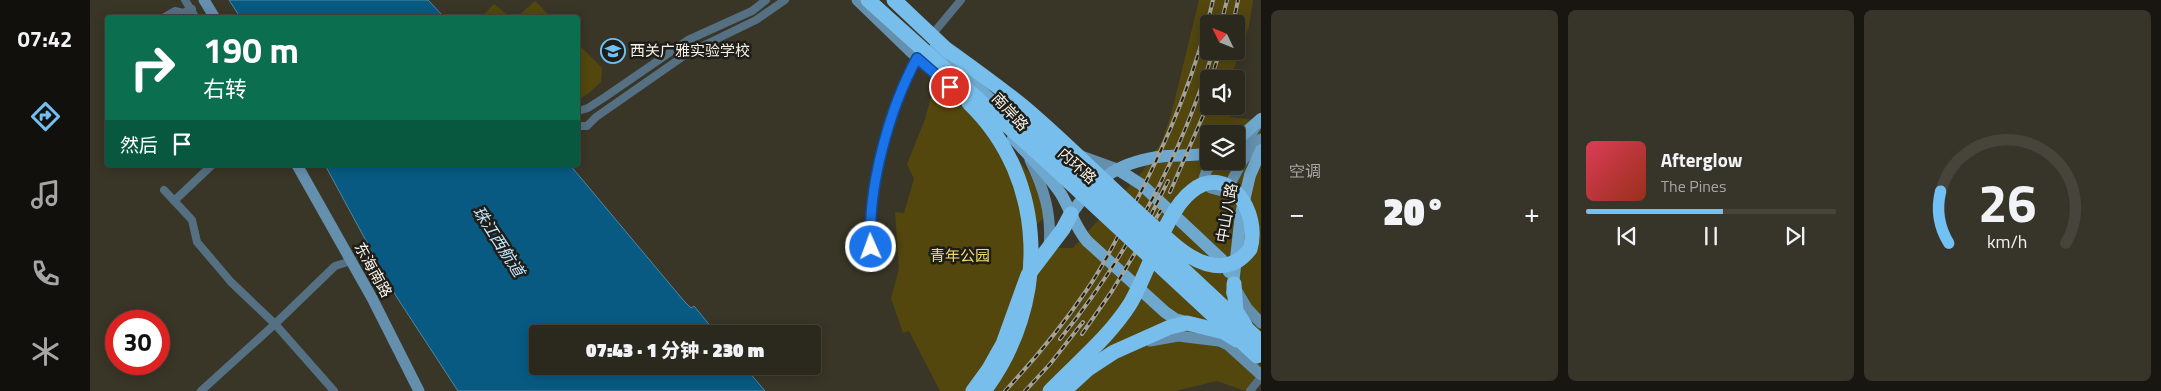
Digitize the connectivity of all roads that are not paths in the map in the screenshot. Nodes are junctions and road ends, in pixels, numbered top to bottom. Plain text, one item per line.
1 (184, 0) edge
2 (204, 0) edge
3 (766, 0) edge
4 (785, 0) edge
5 (857, 0) edge
6 (863, 0) edge
7 (869, 0) edge
8 (884, 0) edge
9 (894, 0) edge
10 (904, 0) edge
11 (961, 0) edge
12 (192, 9) junction
13 (168, 15) edge
14 (195, 15) edge
15 (213, 15) edge
16 (936, 30) junction
17 (942, 50) junction
18 (962, 56) junction
19 (917, 58) junction
20 (969, 80) junction
21 (580, 110) edge
22 (1260, 121) edge
23 (580, 126) edge
24 (1245, 134) edge
25 (1261, 139) edge
26 (1245, 143) edge
27 (1261, 150) edge
28 (1200, 154) edge
29 (1029, 156) junction
30 (1245, 158) edge
31 (210, 167) edge
32 (298, 167) edge
33 (1067, 168) junction
34 (1117, 169) junction
35 (1207, 170) edge
36 (1238, 170) edge
37 (1104, 176) junction
38 (1050, 180) junction
39 (164, 190) dead end
40 (174, 201) junction
41 (1071, 214) junction
42 (1049, 247) junction
43 (351, 260) junction
44 (872, 266) dead end
45 (1234, 284) junction
46 (1254, 322) edge
47 (275, 324) junction
48 (1187, 324) junction
49 (1202, 332) junction
50 (1178, 336) junction
51 (1226, 339) junction
52 (1261, 341) edge
53 (1126, 346) junction
54 (1261, 360) edge
55 (1261, 376) edge
56 (979, 388) edge
57 (201, 391) edge
58 (334, 391) edge
59 (419, 391) edge
60 (1050, 391) edge
61 (1064, 391) edge
62 (1250, 391) edge

1 - 12 street
2 - 15 main road
3 - 21 street
4 - 23 street
5 - 19 main road
6 - 56 highway, bridge
7 - 29 main road, 南岸路
7 - 54 highway, 内环路, bridge
8 - 17 main road, 南岸路
9 - 17 highway, 内环路, bridge
10 - 16 main road
11 - 16 street
12 - 13 street
12 - 14 street
16 - 17 main road
16 - 18 main road
17 - 20 main road, 南岸路
17 - 52 highway, 内环路, bridge
17 - 60 highway, bridge
18 - 20 main road
18 - 34 main road
19 - 29 main road
19 - 44 street
20 - 33 main road, 南岸路
22 - 24 main road
22 - 26 main road
25 - 30 main road
27 - 45 main road, 中山八路
28 - 34 main road
29 - 38 main road, 南岸路
29 - 42 main road
31 - 40 street
32 - 43 main road, 东海南路
33 - 37 main road, 南岸路
33 - 38 main road
34 - 37 main road
34 - 45 main road
35 - 36 main road
37 - 41 main road
38 - 41 main road, 南岸路
39 - 40 street
40 - 47 street
41 - 42 highway
41 - 48 main road, 南岸路
42 - 56 highway
43 - 47 street
43 - 59 main road, 东海南路
45 - 46 highway
45 - 48 main road, 中山八路
46 - 51 main road
46 - 52 highway
47 - 57 street
47 - 58 street
48 - 49 main road
48 - 51 highway
48 - 53 highway
49 - 50 main road
49 - 51 main road
50 - 51 main road
50 - 53 main road
51 - 54 highway
51 - 55 main road
53 - 61 highway
55 - 62 street

